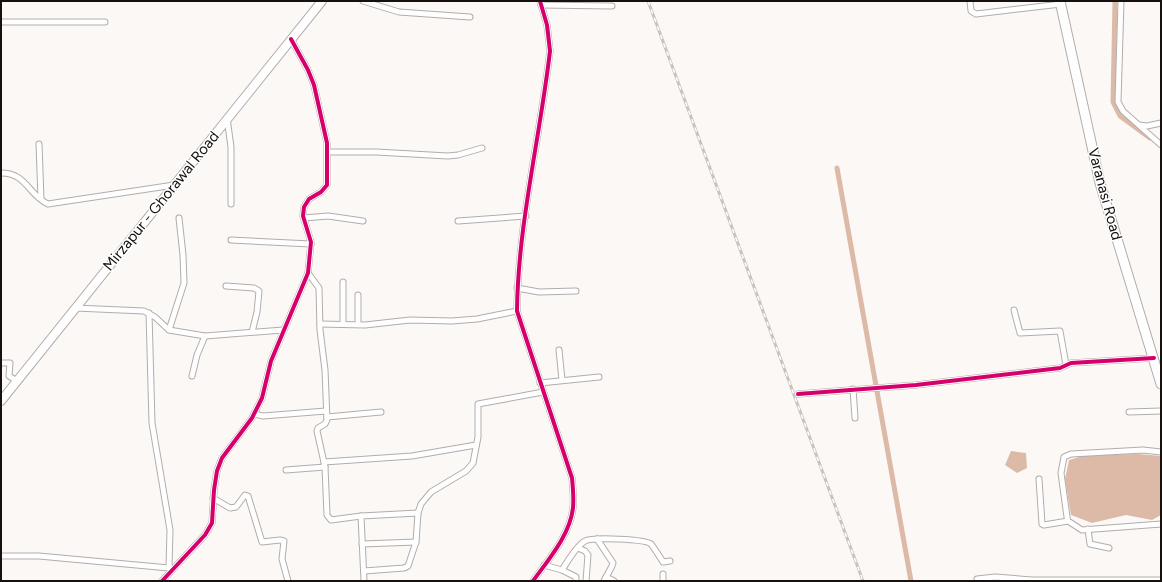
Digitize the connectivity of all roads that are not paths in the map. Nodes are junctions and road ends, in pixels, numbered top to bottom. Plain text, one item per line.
1 (322, 1) edge
2 (363, 1) edge
3 (970, 1) edge
4 (1121, 1) edge
5 (1060, 2) edge
6 (543, 4) edge
7 (612, 6) dead end
8 (470, 17) dead end
9 (1, 22) edge
10 (105, 22) dead end
11 (291, 39) junction
12 (227, 118) junction
13 (1161, 123) edge
14 (1139, 125) junction
15 (39, 144) dead end
16 (1161, 145) edge
17 (482, 148) dead end
18 (328, 152) junction
19 (1, 173) edge
20 (174, 185) junction
21 (41, 199) junction
22 (231, 204) dead end
23 (526, 216) junction
24 (179, 218) dead end
25 (304, 218) junction
26 (458, 220) dead end
27 (364, 221) dead end
28 (231, 240) dead end
29 (311, 244) junction
30 (308, 273) junction
31 (343, 282) dead end
32 (226, 286) dead end
33 (519, 288) junction
34 (576, 291) dead end
35 (358, 295) dead end
36 (75, 308) junction
37 (1014, 310) dead end
38 (517, 311) junction
39 (148, 313) junction
40 (320, 324) junction
41 (343, 324) junction
42 (358, 324) junction
43 (169, 330) junction
44 (283, 330) junction
45 (252, 332) junction
46 (205, 336) junction
47 (559, 350) dead end
48 (1154, 358) junction
49 (1, 363) edge
50 (1066, 365) junction
51 (192, 376) dead end
52 (599, 377) dead end
53 (562, 380) junction
54 (17, 381) junction
55 (542, 382) junction
56 (1161, 382) edge
57 (852, 389) junction
58 (543, 392) junction
59 (798, 394) dead end
60 (1, 401) edge
61 (326, 410) junction
62 (1161, 411) edge
63 (381, 412) dead end
64 (1129, 412) dead end
65 (254, 414) junction
66 (327, 417) junction
67 (855, 418) dead end
68 (476, 445) junction
69 (1161, 452) edge
70 (325, 464) junction
71 (286, 470) dead end
72 (1039, 479) dead end
73 (213, 498) junction
74 (418, 513) junction
75 (362, 516) junction
76 (1068, 521) junction
77 (1161, 524) edge
78 (1088, 529) junction
79 (597, 540) junction
80 (416, 542) junction
81 (362, 544) junction
82 (578, 548) junction
83 (1109, 548) dead end
84 (1, 556) edge
85 (670, 561) dead end
86 (544, 565) junction
87 (170, 569) junction
88 (562, 570) junction
89 (364, 571) junction
90 (663, 574) dead end
91 (576, 579) edge
92 (605, 579) edge
93 (977, 579) dead end
94 (1161, 580) edge
95 (162, 581) edge
96 (288, 581) edge
97 (364, 581) edge
98 (533, 581) edge
99 (586, 581) edge
100 (614, 581) edge
101 (663, 581) edge

1 - 11 main road, Mirzapur - Ghorawal Road
2 - 8 street
3 - 5 street
4 - 14 street
5 - 48 highway, Varanasi Road
6 - 7 street
6 - 23 street
9 - 10 street
11 - 12 main road, Mirzapur - Ghorawal Road
11 - 18 street
12 - 20 main road, Mirzapur - Ghorawal Road
12 - 22 street
13 - 14 street
14 - 16 street
15 - 21 street
17 - 18 street
18 - 25 street
19 - 21 street
20 - 21 street
20 - 36 main road, Mirzapur - Ghorawal Road
23 - 26 street
23 - 33 street
24 - 43 street
25 - 27 street
25 - 29 street
28 - 29 street
29 - 30 street
30 - 40 street
30 - 44 street
31 - 41 street
32 - 45 street
33 - 34 street
33 - 38 street
35 - 42 street
36 - 39 street
36 - 54 main road, Mirzapur - Ghorawal Road
37 - 50 street
38 - 42 street
38 - 55 street
39 - 43 street
39 - 87 street
40 - 41 street
40 - 61 street
41 - 42 street
43 - 46 street
44 - 45 street
44 - 65 street
45 - 46 street
46 - 51 street
47 - 53 street
48 - 50 street
48 - 56 highway, Varanasi Road
49 - 54 street
50 - 57 street
52 - 53 street
53 - 55 street
54 - 60 main road, Mirzapur - Ghorawal Road
55 - 58 street
57 - 59 street
57 - 67 street
58 - 68 street
58 - 86 street
61 - 65 street
61 - 66 street
62 - 64 street
63 - 66 street
65 - 73 street
66 - 70 street
68 - 70 street
68 - 74 street
69 - 76 street
70 - 71 street
70 - 75 street
72 - 76 street
73 - 87 street
73 - 96 street
74 - 75 street
74 - 80 street
75 - 81 street
76 - 78 street
77 - 78 street
78 - 83 street
79 - 82 street
79 - 85 street
79 - 92 street
80 - 81 street
80 - 89 street
81 - 89 street
82 - 88 street
82 - 99 street
84 - 87 street
86 - 88 street
86 - 98 street
87 - 95 street
88 - 91 street
89 - 97 street
90 - 101 street
91 - 99 street
92 - 100 street
93 - 94 street

